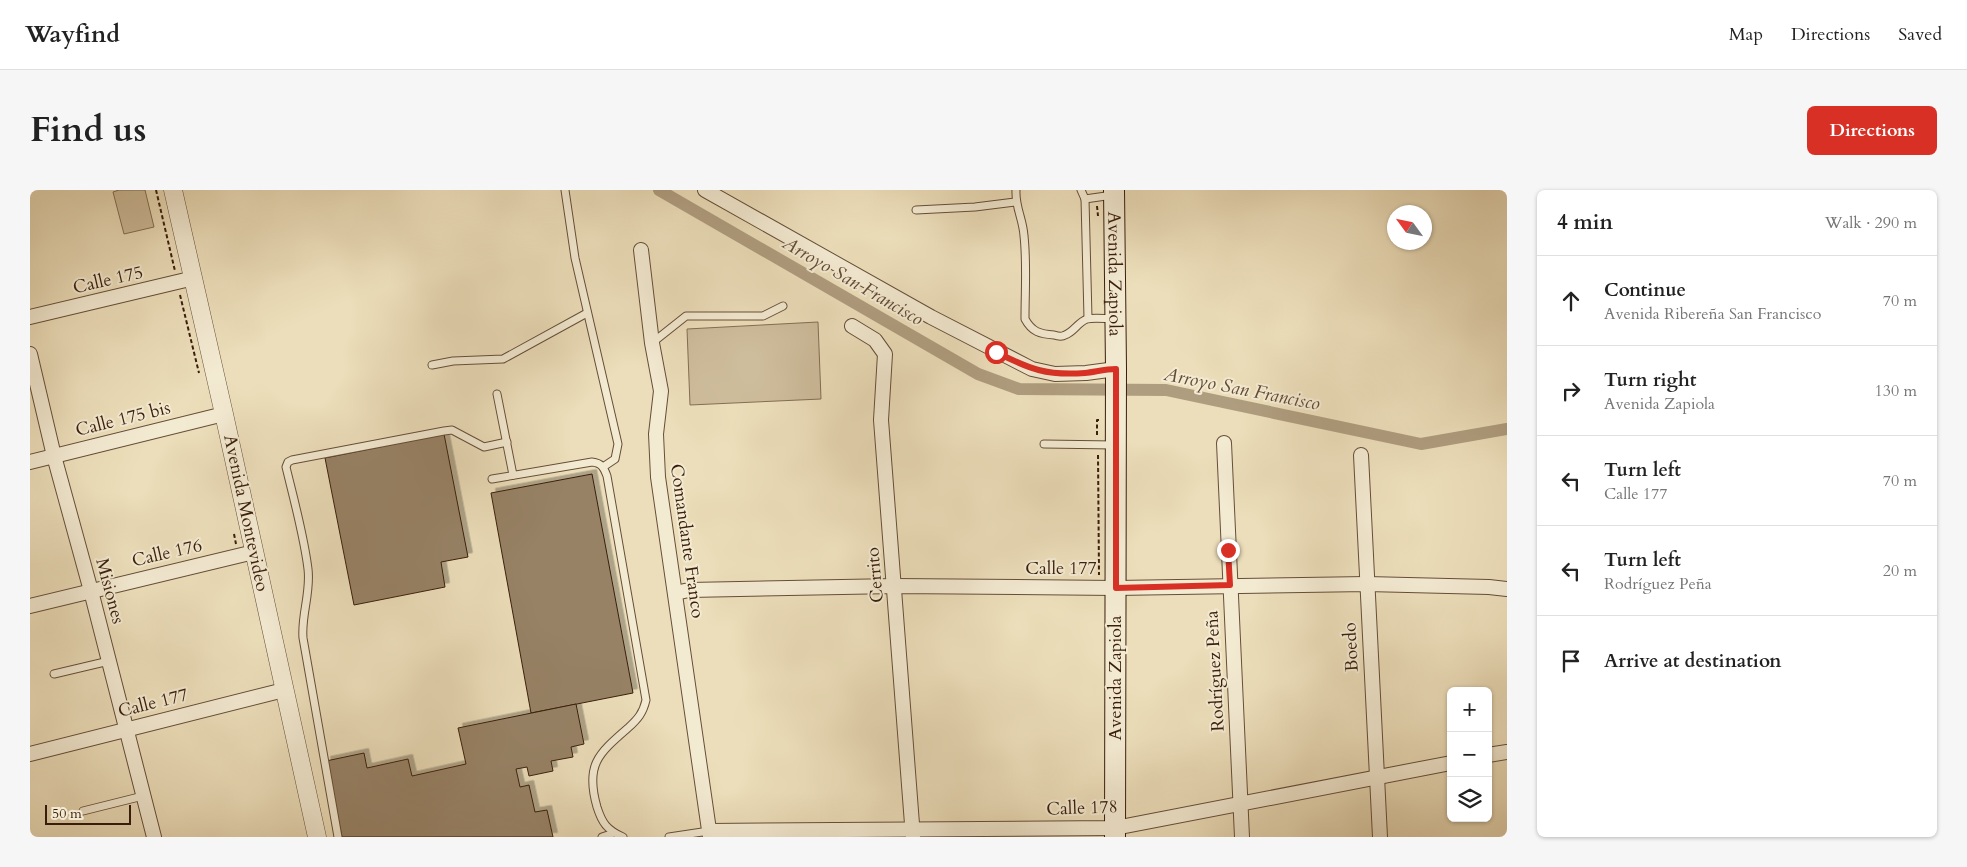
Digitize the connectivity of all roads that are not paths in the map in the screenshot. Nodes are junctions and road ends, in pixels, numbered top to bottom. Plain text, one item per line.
1 (173, 190) edge
2 (565, 190) edge
3 (704, 190) edge
4 (1016, 190) edge
5 (1081, 190) edge
6 (1114, 193) edge
7 (1085, 199) junction
8 (1015, 202) junction
9 (916, 210) dead end
10 (641, 250) dead end
11 (194, 278) junction
12 (783, 306) dead end
13 (588, 313) junction
14 (30, 317) edge
15 (1088, 318) junction
16 (1115, 319) junction
17 (852, 326) dead end
18 (652, 343) junction
19 (30, 354) edge
20 (432, 365) dead end
21 (1116, 374) junction
22 (498, 394) dead end
23 (224, 414) junction
24 (508, 442) junction
25 (1224, 443) dead end
26 (1044, 444) dead end
27 (1116, 445) junction
28 (1361, 455) dead end
29 (54, 456) junction
30 (30, 462) edge
31 (603, 467) junction
32 (513, 475) junction
33 (492, 479) dead end
34 (254, 552) junction
35 (1366, 584) junction
36 (1230, 585) junction
37 (895, 586) junction
38 (1116, 588) junction
39 (1507, 589) edge
40 (91, 590) junction
41 (676, 593) junction
42 (30, 606) edge
43 (109, 661) junction
44 (54, 674) dead end
45 (284, 690) junction
46 (125, 729) junction
47 (1507, 752) edge
48 (30, 754) edge
49 (1492, 754) edge
50 (1447, 764) edge
51 (1376, 777) junction
52 (143, 796) junction
53 (1240, 804) junction
54 (83, 811) dead end
55 (1115, 832) edge
56 (614, 833) junction
57 (710, 834) edge
58 (913, 834) edge
59 (154, 837) edge
60 (316, 837) edge
61 (338, 837) edge
62 (602, 837) edge
63 (623, 837) edge
64 (669, 837) edge
65 (1242, 837) edge
66 (1380, 837) edge

1 - 11 street, Avenida Montevideo
2 - 13 lane
3 - 21 street
4 - 8 lane
5 - 7 lane
6 - 7 lane
6 - 16 main road, Avenida Zapiola
7 - 15 lane
8 - 9 lane
8 - 15 lane
10 - 18 street, Comandante Franco
11 - 14 street, Calle 175
11 - 23 street, Avenida Montevideo
12 - 18 lane
13 - 20 lane
13 - 31 lane
15 - 16 lane
16 - 21 main road, Avenida Zapiola
17 - 37 street, Cerrito
18 - 41 street, Comandante Franco
19 - 29 street, Misiones
21 - 27 main road, Avenida Zapiola
22 - 24 lane
23 - 29 street, Calle 175 bis
23 - 34 street, Avenida Montevideo
24 - 32 lane
24 - 61 lane
25 - 36 street, Rodríguez Peña
26 - 27 lane
27 - 38 main road, Avenida Zapiola
28 - 35 street, Boedo
29 - 30 street, Calle 175 bis
29 - 40 street, Misiones
31 - 32 lane
31 - 56 lane
32 - 33 lane
34 - 40 street, Calle 176
34 - 45 street, Avenida Montevideo
35 - 36 street, Calle 177
35 - 39 street, Calle 177
35 - 51 street, Boedo
36 - 38 street, Calle 177
36 - 53 street, Rodríguez Peña
37 - 38 street, Calle 177
37 - 41 street, Calle 177
37 - 58 street, Cerrito
38 - 55 main road, Avenida Zapiola
40 - 42 street, Calle 176
40 - 43 street, Misiones
41 - 57 street, Comandante Franco
43 - 44 lane
43 - 46 street, Misiones
45 - 46 street, Calle 177
45 - 60 street, Avenida Montevideo
46 - 48 street, Calle 177
46 - 52 street, Misiones
47 - 49 street
50 - 51 street, Calle 178
51 - 53 street, Calle 178
51 - 66 street, Boedo
52 - 54 lane
52 - 59 street, Misiones
53 - 55 street, Calle 178
53 - 65 street, Rodríguez Peña
55 - 58 street, Calle 178
56 - 62 lane
56 - 63 lane
57 - 58 street, Calle 178
57 - 64 lane

